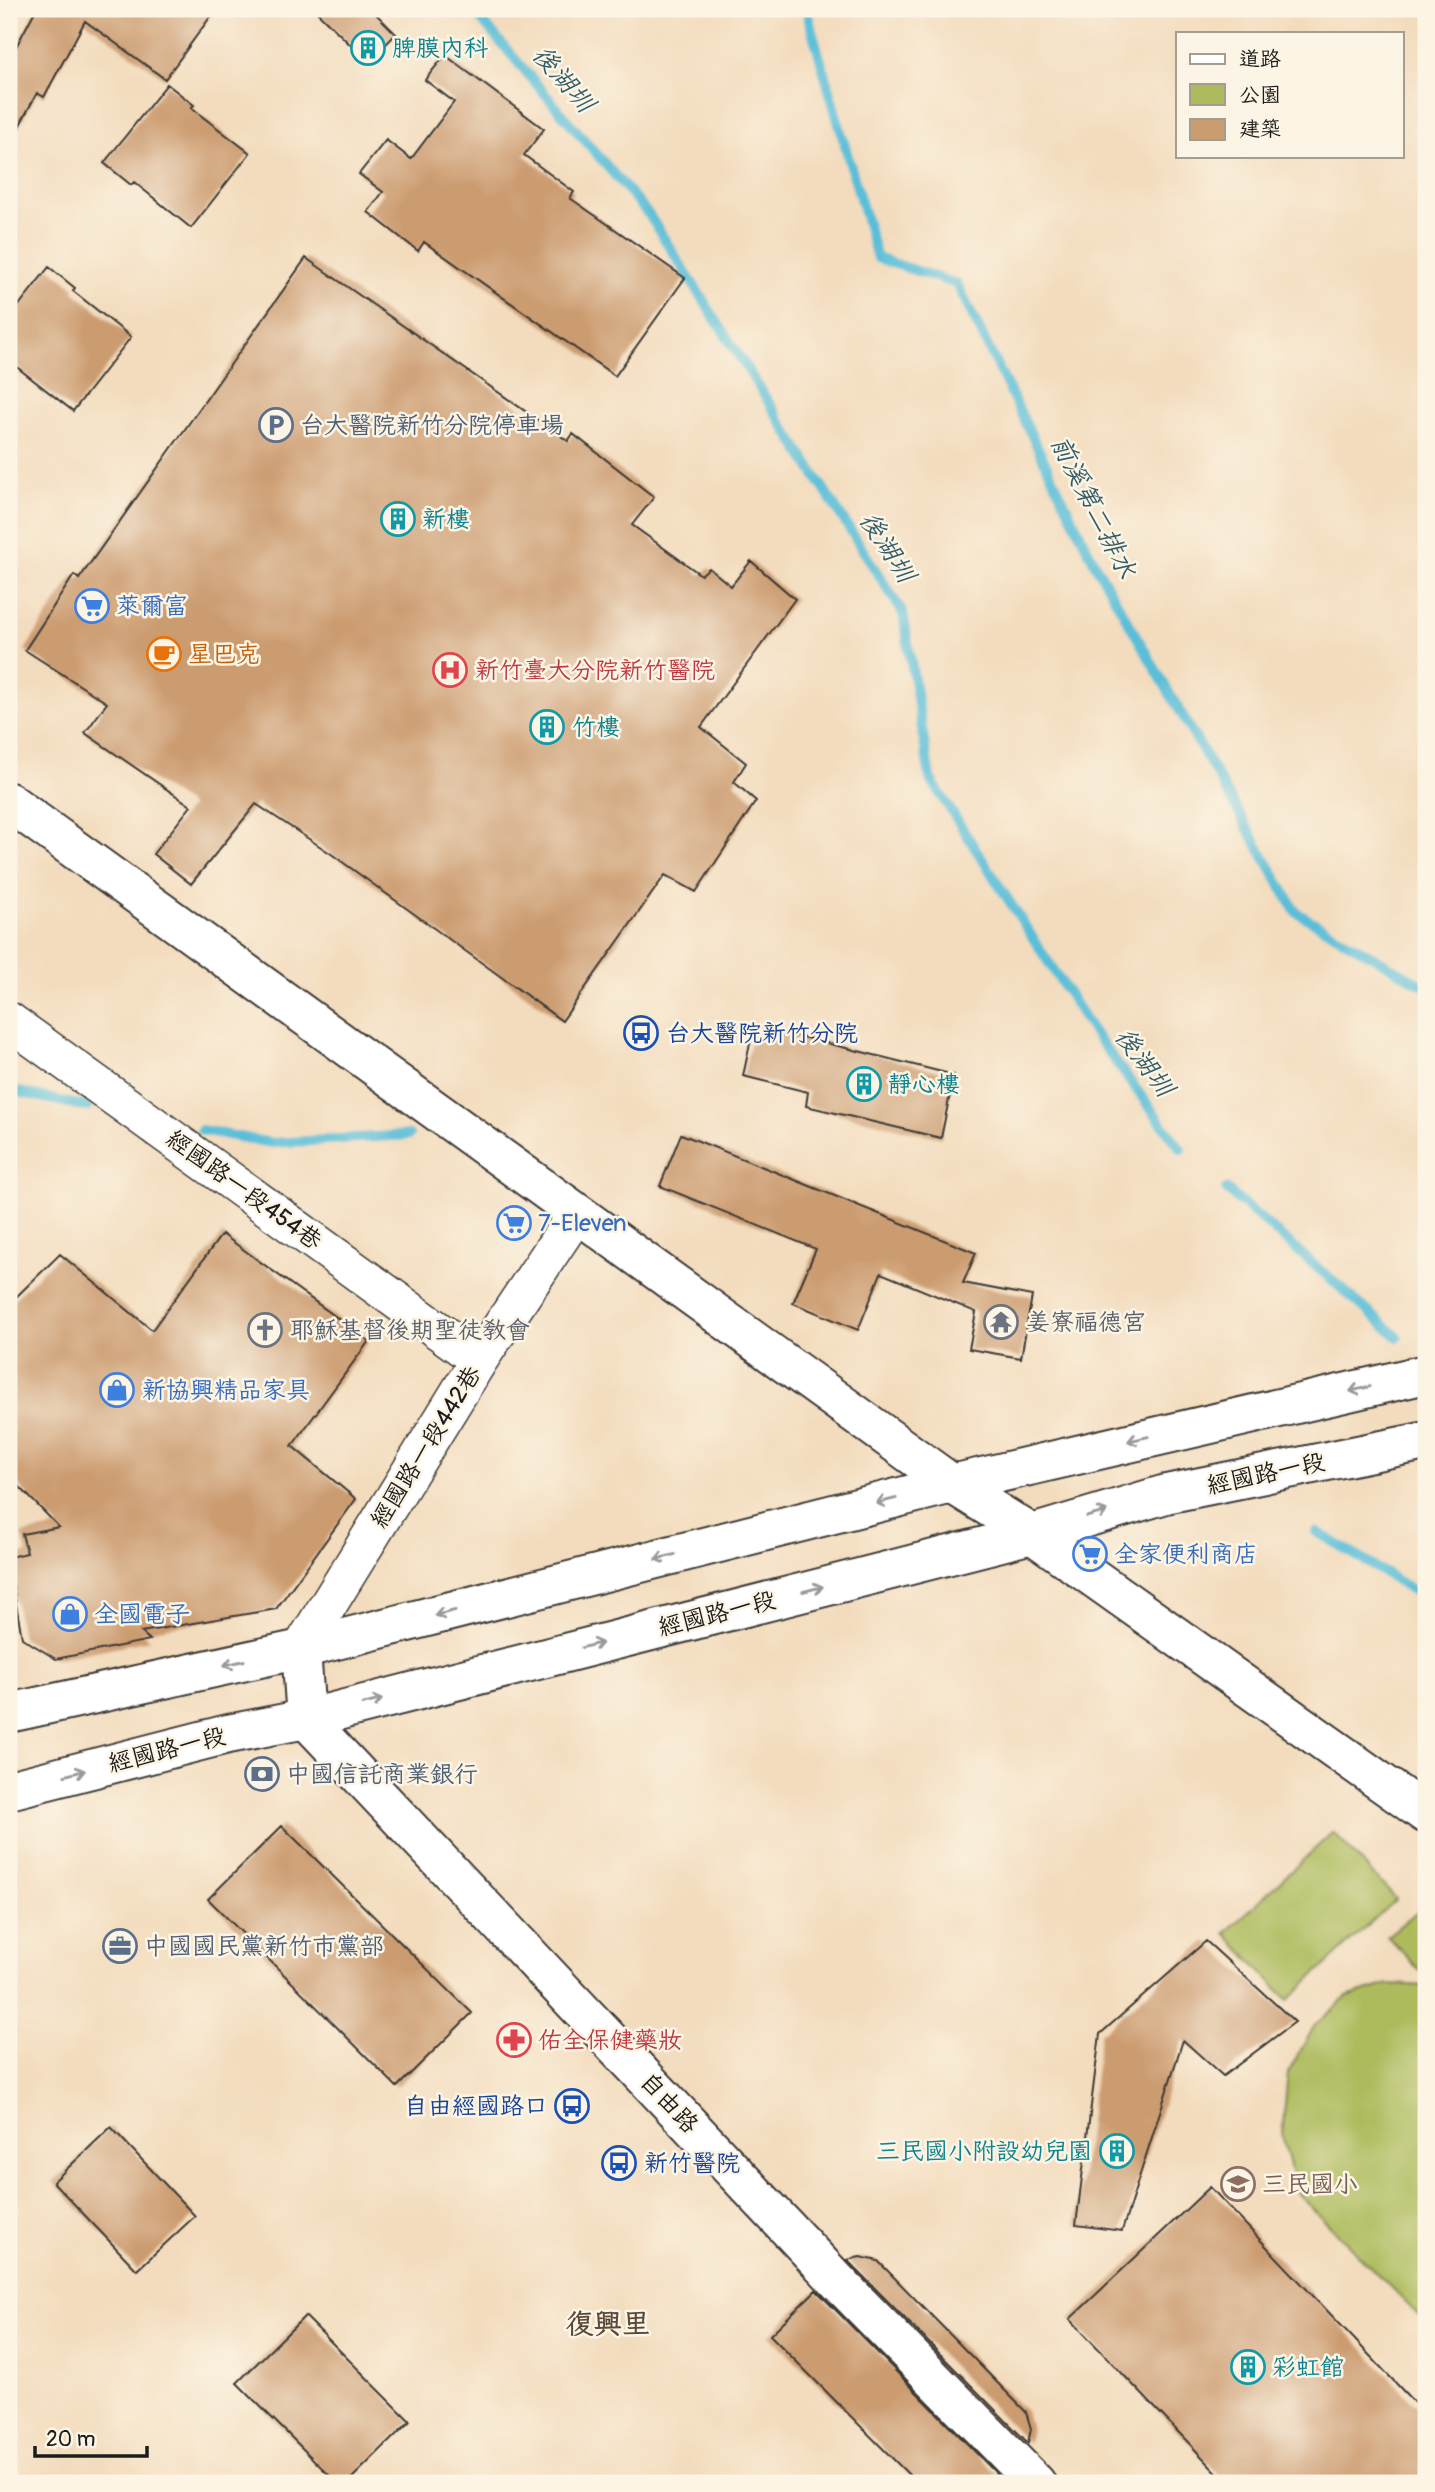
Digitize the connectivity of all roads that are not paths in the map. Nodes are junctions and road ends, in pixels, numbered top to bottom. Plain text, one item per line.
1 (9, 802) edge
2 (9, 1021) edge
3 (578, 1213) junction
4 (479, 1360) junction
5 (1426, 1374) edge
6 (1426, 1441) edge
7 (952, 1484) junction
8 (1032, 1534) junction
9 (301, 1649) junction
10 (9, 1713) edge
11 (306, 1719) junction
12 (9, 1790) edge
13 (1426, 1814) edge
14 (1036, 2483) edge

1 - 3 main road
2 - 4 street, 經國路一段454巷
3 - 4 street, 經國路一段442巷
3 - 7 main road
4 - 9 street, 經國路一段442巷
5 -> 7 main road
8 -> 6 main road, 經國路一段
7 - 8 main road
7 -> 9 main road
11 -> 8 main road, 經國路一段
8 - 13 main road
9 -> 10 main road
9 - 11 main road
12 -> 11 main road, 經國路一段
11 - 14 main road, 自由路

